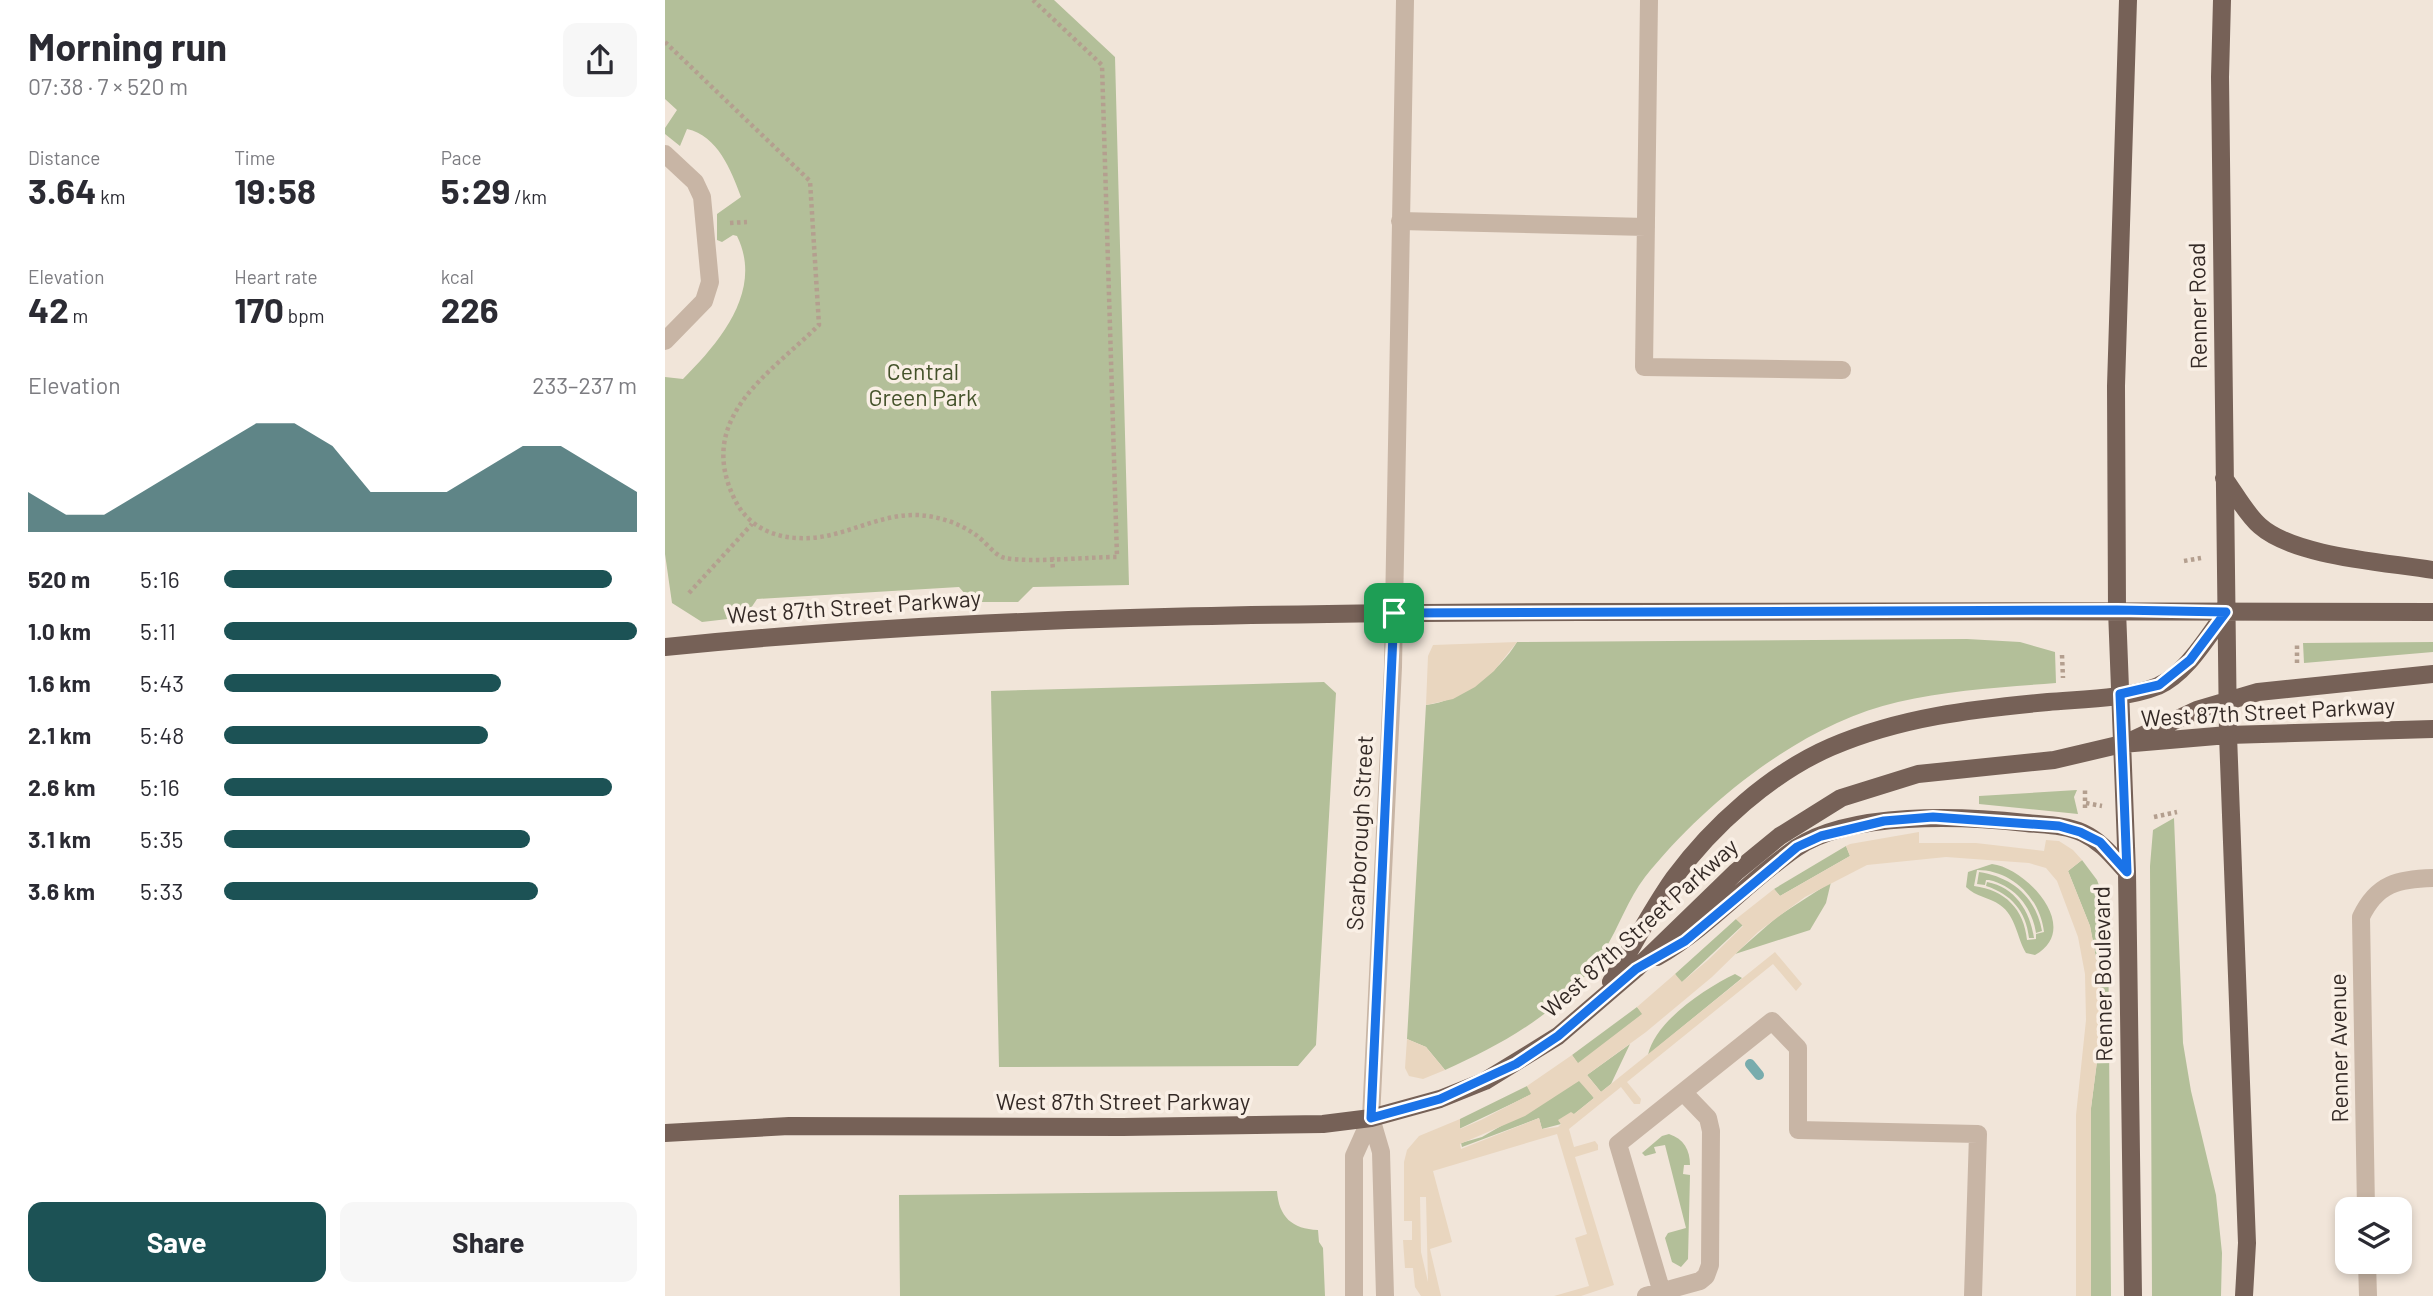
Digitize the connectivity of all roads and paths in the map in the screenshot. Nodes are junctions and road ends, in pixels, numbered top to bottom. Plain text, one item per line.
1 (1033, 0) edge
2 (1405, 0) edge
3 (1649, 0) edge
4 (2127, 0) edge
5 (2222, 0) edge
6 (665, 43) edge
7 (665, 154) edge
8 (1401, 221) junction
9 (747, 222) dead end
10 (730, 223) dead end
11 (1646, 227) junction
12 (665, 341) edge
13 (1842, 370) dead end
14 (2224, 478) junction
15 (752, 524) junction
16 (1052, 557) junction
17 (2202, 558) dead end
18 (2184, 561) dead end
19 (1053, 570) dead end
20 (2433, 570) edge
21 (689, 593) dead end
22 (2117, 610) junction
23 (2226, 612) junction
24 (2433, 612) edge
25 (1394, 613) junction
26 (2297, 643) dead end
27 (665, 647) edge
28 (2062, 655) dead end
29 (2297, 664) dead end
30 (2433, 674) edge
31 (2063, 682) dead end
32 (2120, 694) junction
33 (2228, 701) junction
34 (2433, 729) edge
35 (2228, 736) junction
36 (2122, 744) junction
37 (2085, 789) dead end
38 (2102, 806) dead end
39 (2177, 812) dead end
40 (2154, 817) dead end
41 (2127, 872) junction
42 (2433, 878) edge
43 (1636, 969) junction
44 (1601, 998) junction
45 (1683, 1093) junction
46 (1371, 1118) junction
47 (665, 1133) edge
48 (2366, 1197) edge
49 (2367, 1274) edge
50 (1657, 1295) edge
51 (1354, 1296) edge
52 (1385, 1296) edge
53 (1973, 1296) edge
54 (2133, 1296) edge
55 (2244, 1296) edge
56 (2368, 1296) edge

1 - 16 path
2 - 8 street, Scarborough Street
3 - 11 street
4 - 22 main road
5 - 14 main road, Renner Road
6 - 15 path
7 - 12 street
8 - 11 street
8 - 25 street, Scarborough Street
9 - 10 path
11 - 13 street
14 - 20 main road
14 - 23 main road, Renner Road
15 - 16 path
15 - 21 path
16 - 19 path
17 - 18 path
22 - 23 main road, West 87th Street Parkway
22 - 25 main road, West 87th Street Parkway
22 - 32 main road, Renner Boulevard
23 - 24 main road, West 87th Street Parkway
23 - 32 main road
23 - 33 main road
25 - 27 main road, West 87th Street Parkway
25 - 46 street, Scarborough Street
26 - 29 path
28 - 31 path
30 - 33 main road
32 - 36 main road, Renner Boulevard
32 - 44 main road
33 - 35 main road
33 - 36 main road
34 - 35 main road, West 87th Street Parkway
35 - 36 main road, West 87th Street Parkway
35 - 55 main road
36 - 41 main road, Renner Boulevard
36 - 43 main road, West 87th Street Parkway
37 - 38 path
39 - 40 path
41 - 43 main road
41 - 54 main road, Renner Boulevard
42 - 48 street, Renner Avenue
43 - 44 main road, West 87th Street Parkway
44 - 46 main road, West 87th Street Parkway
45 - 50 street
45 - 50 street
45 - 53 street
46 - 47 main road, West 87th Street Parkway
46 - 51 street, Scarborough Street
46 - 52 street, Scarborough Street
49 - 56 street

